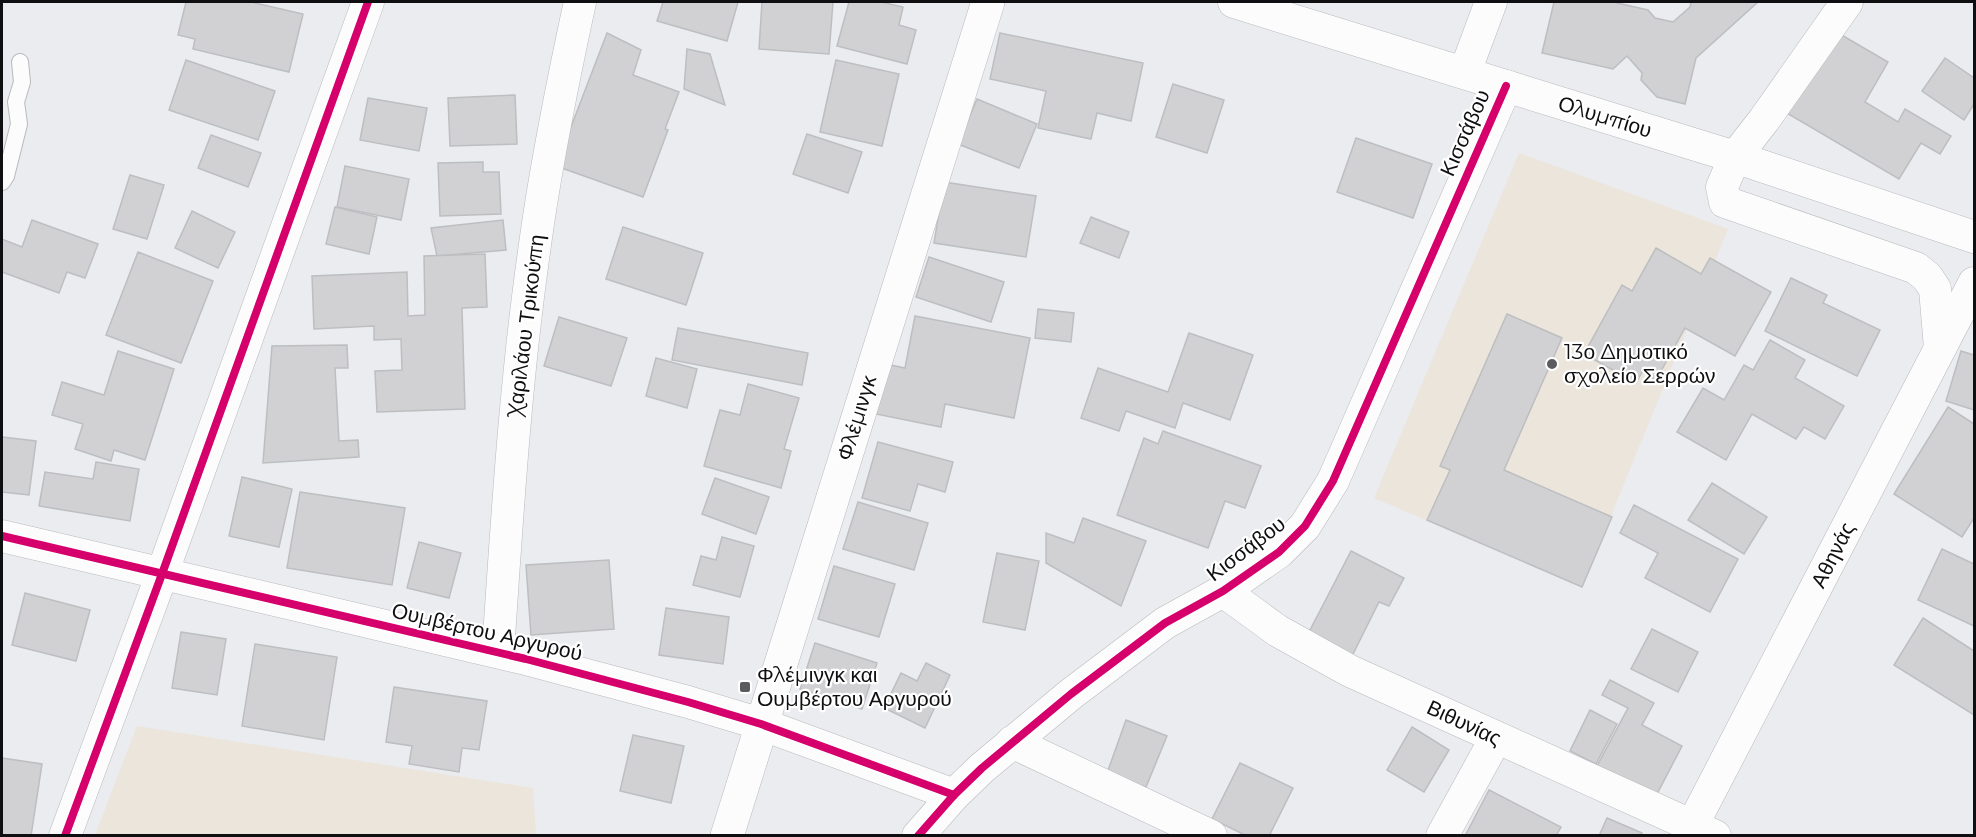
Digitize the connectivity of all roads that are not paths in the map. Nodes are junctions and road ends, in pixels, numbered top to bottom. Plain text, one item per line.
1 (368, 2) edge
2 (580, 2) edge
3 (988, 2) edge
4 (1234, 2) edge
5 (1491, 2) edge
6 (1847, 2) edge
7 (20, 62) dead end
8 (1465, 72) junction
9 (1506, 86) junction
10 (1735, 157) junction
11 (2, 182) edge
12 (1974, 237) edge
13 (1974, 283) edge
14 (1940, 350) junction
15 (2, 536) edge
16 (162, 574) junction
17 (1223, 591) junction
18 (498, 652) junction
19 (761, 724) junction
20 (1496, 738) junction
21 (1012, 742) junction
22 (954, 795) junction
23 (1703, 831) edge
24 (64, 836) edge
25 (728, 836) edge
26 (918, 836) edge
27 (1211, 836) edge
28 (1442, 836) edge

1 - 16 street
2 - 18 street, Χαριλάου Τρικούπη
3 - 19 main road, Φλέμινγκ
4 - 8 street, Ολυμπίου
5 - 8 street
6 - 10 street
7 - 11 lane
8 - 9 street, Ολυμπίου
9 - 10 street, Ολυμπίου
9 - 17 street, Κισσάβου
10 - 12 street, Ολυμπίου
10 - 14 street
13 - 14 street, Αθηνάς
14 - 23 street, Αθηνάς
15 - 16 street, Ουμβέρτου Αργυρού
16 - 18 street, Ουμβέρτου Αργυρού
16 - 24 street
17 - 20 street, Βιθυνίας
17 - 21 street, Κισσάβου
18 - 19 street, Ουμβέρτου Αργυρού
19 - 22 street, Ουμβέρτου Αργυρού
19 - 25 main road, Φλέμινγκ
20 - 23 street, Βιθυνίας
20 - 28 street
21 - 22 street, Κισσάβου
21 - 27 street
22 - 26 street, Κισσάβου

